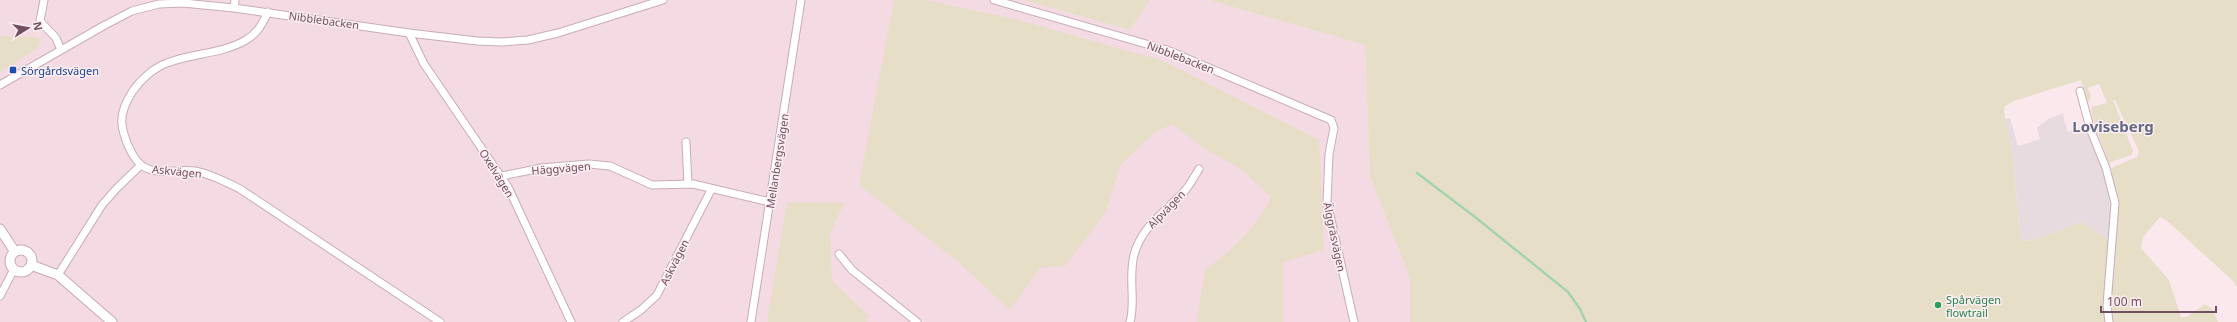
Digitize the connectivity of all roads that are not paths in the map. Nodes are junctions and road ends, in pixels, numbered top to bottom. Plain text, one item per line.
1 (44, 0) edge
2 (235, 0) edge
3 (662, 0) edge
4 (801, 0) edge
5 (994, 0) edge
6 (234, 8) junction
7 (268, 12) junction
8 (410, 33) junction
9 (62, 50) junction
10 (0, 84) edge
11 (2080, 91) dead end
12 (1334, 128) joint
13 (686, 142) dead end
14 (142, 164) junction
15 (1199, 169) dead end
16 (502, 176) junction
17 (688, 184) junction
18 (711, 190) junction
19 (770, 202) junction
20 (0, 229) edge
21 (15, 252) junction
22 (839, 254) dead end
23 (32, 265) junction
24 (14, 269) junction
25 (58, 275) junction
26 (0, 296) edge
27 (112, 322) edge
28 (440, 322) edge
29 (571, 322) edge
30 (623, 322) edge
31 (751, 322) edge
32 (917, 322) edge
33 (1130, 322) edge
34 (1354, 322) edge
35 (2109, 322) edge

1 - 9 street
2 - 6 street
3 - 8 street, Nibblebacken
4 - 19 street, Mellanbergsvägen
5 - 12 street, Nibblebacken
6 - 7 street, Nibblebacken
6 - 9 street, Nibblebacken
7 - 8 street, Nibblebacken
7 - 14 street, Askvägen
8 - 16 street, Oxelvägen
9 - 10 street, Nibblebacken
11 - 35 street
12 - 34 street, Älggräsvägen
13 - 17 street
14 - 25 street
14 - 28 street, Askvägen
15 - 33 street, Alpvägen
16 - 17 street, Häggvägen
16 - 29 street, Oxelvägen
17 - 18 street, Häggvägen
18 - 19 street, Häggvägen
18 - 30 street, Askvägen
19 - 31 street, Mellanbergsvägen
20 - 21 street
21 - 23 street
21 - 24 street
22 - 32 street
23 - 24 street
23 - 25 street
24 - 26 street
25 - 27 street

